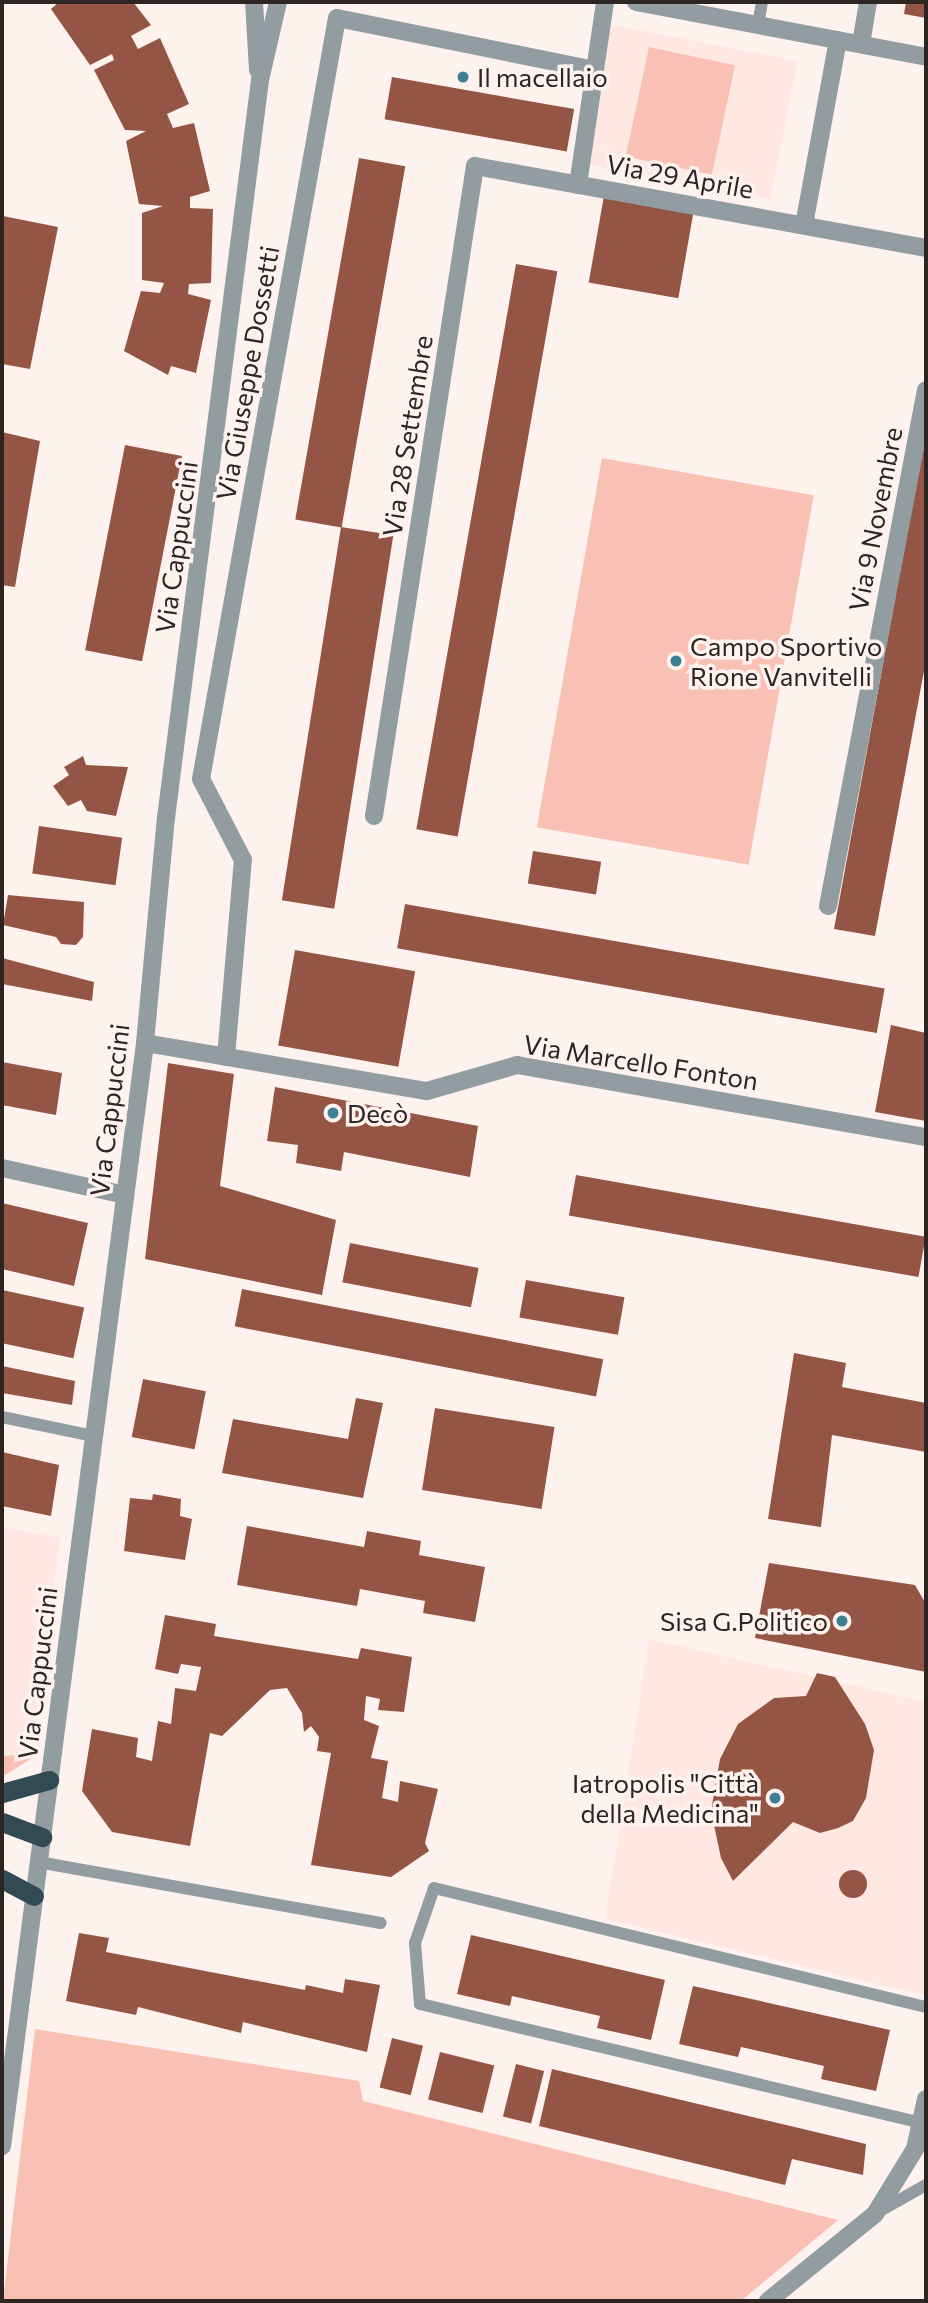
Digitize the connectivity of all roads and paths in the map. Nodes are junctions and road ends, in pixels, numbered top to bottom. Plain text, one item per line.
1 (254, 2) edge
2 (278, 2) edge
3 (605, 2) edge
4 (636, 2) edge
5 (762, 2) edge
6 (868, 2) edge
7 (758, 25) junction
8 (838, 40) junction
9 (861, 44) junction
10 (926, 57) edge
11 (595, 70) junction
12 (260, 80) junction
13 (578, 185) junction
14 (804, 225) junction
15 (926, 248) edge
16 (926, 390) edge
17 (374, 816) dead end
18 (828, 906) dead end
19 (145, 1043) junction
20 (226, 1057) junction
21 (926, 1137) edge
22 (2, 1168) edge
23 (125, 1195) junction
24 (2, 1417) edge
25 (94, 1436) junction
26 (49, 1780) junction
27 (2, 1793) edge
28 (2, 1822) edge
29 (42, 1837) junction
30 (38, 1862) junction
31 (2, 1879) edge
32 (34, 1896) junction
33 (381, 1923) dead end
34 (926, 2007) edge
35 (926, 2099) edge
36 (922, 2123) junction
37 (2, 2146) edge
38 (926, 2185) edge
39 (875, 2214) junction
40 (768, 2301) edge

1 - 12 street, Via Cappuccini
2 - 12 street, Via Cappuccini
3 - 11 street
4 - 7 street
5 - 7 lane
6 - 9 street
7 - 8 street
8 - 9 street
8 - 14 street
9 - 10 street
11 - 13 street, Via 29 Aprile
11 - 20 street, Via Giuseppe Dossetti
12 - 19 street, Via Cappuccini
13 - 14 street, Via 29 Aprile
13 - 17 street, Via 28 Settembre
14 - 15 street, Via 29 Aprile
16 - 18 street, Via 9 Novembre
19 - 20 street, Via Marcello Fonton
19 - 23 street, Via Cappuccini
20 - 21 street, Via Marcello Fonton
22 - 23 street
23 - 25 street, Via Cappuccini
24 - 25 lane
25 - 26 street, Via Cappuccini
26 - 27 highway
26 - 29 street, Via Cappuccini
28 - 29 highway
29 - 30 street, Via Cappuccini
30 - 32 street, Via Cappuccini
30 - 33 lane
31 - 32 highway
32 - 37 street, Via Cappuccini
34 - 36 lane
35 - 36 street
36 - 39 street
38 - 39 lane
39 - 40 street

